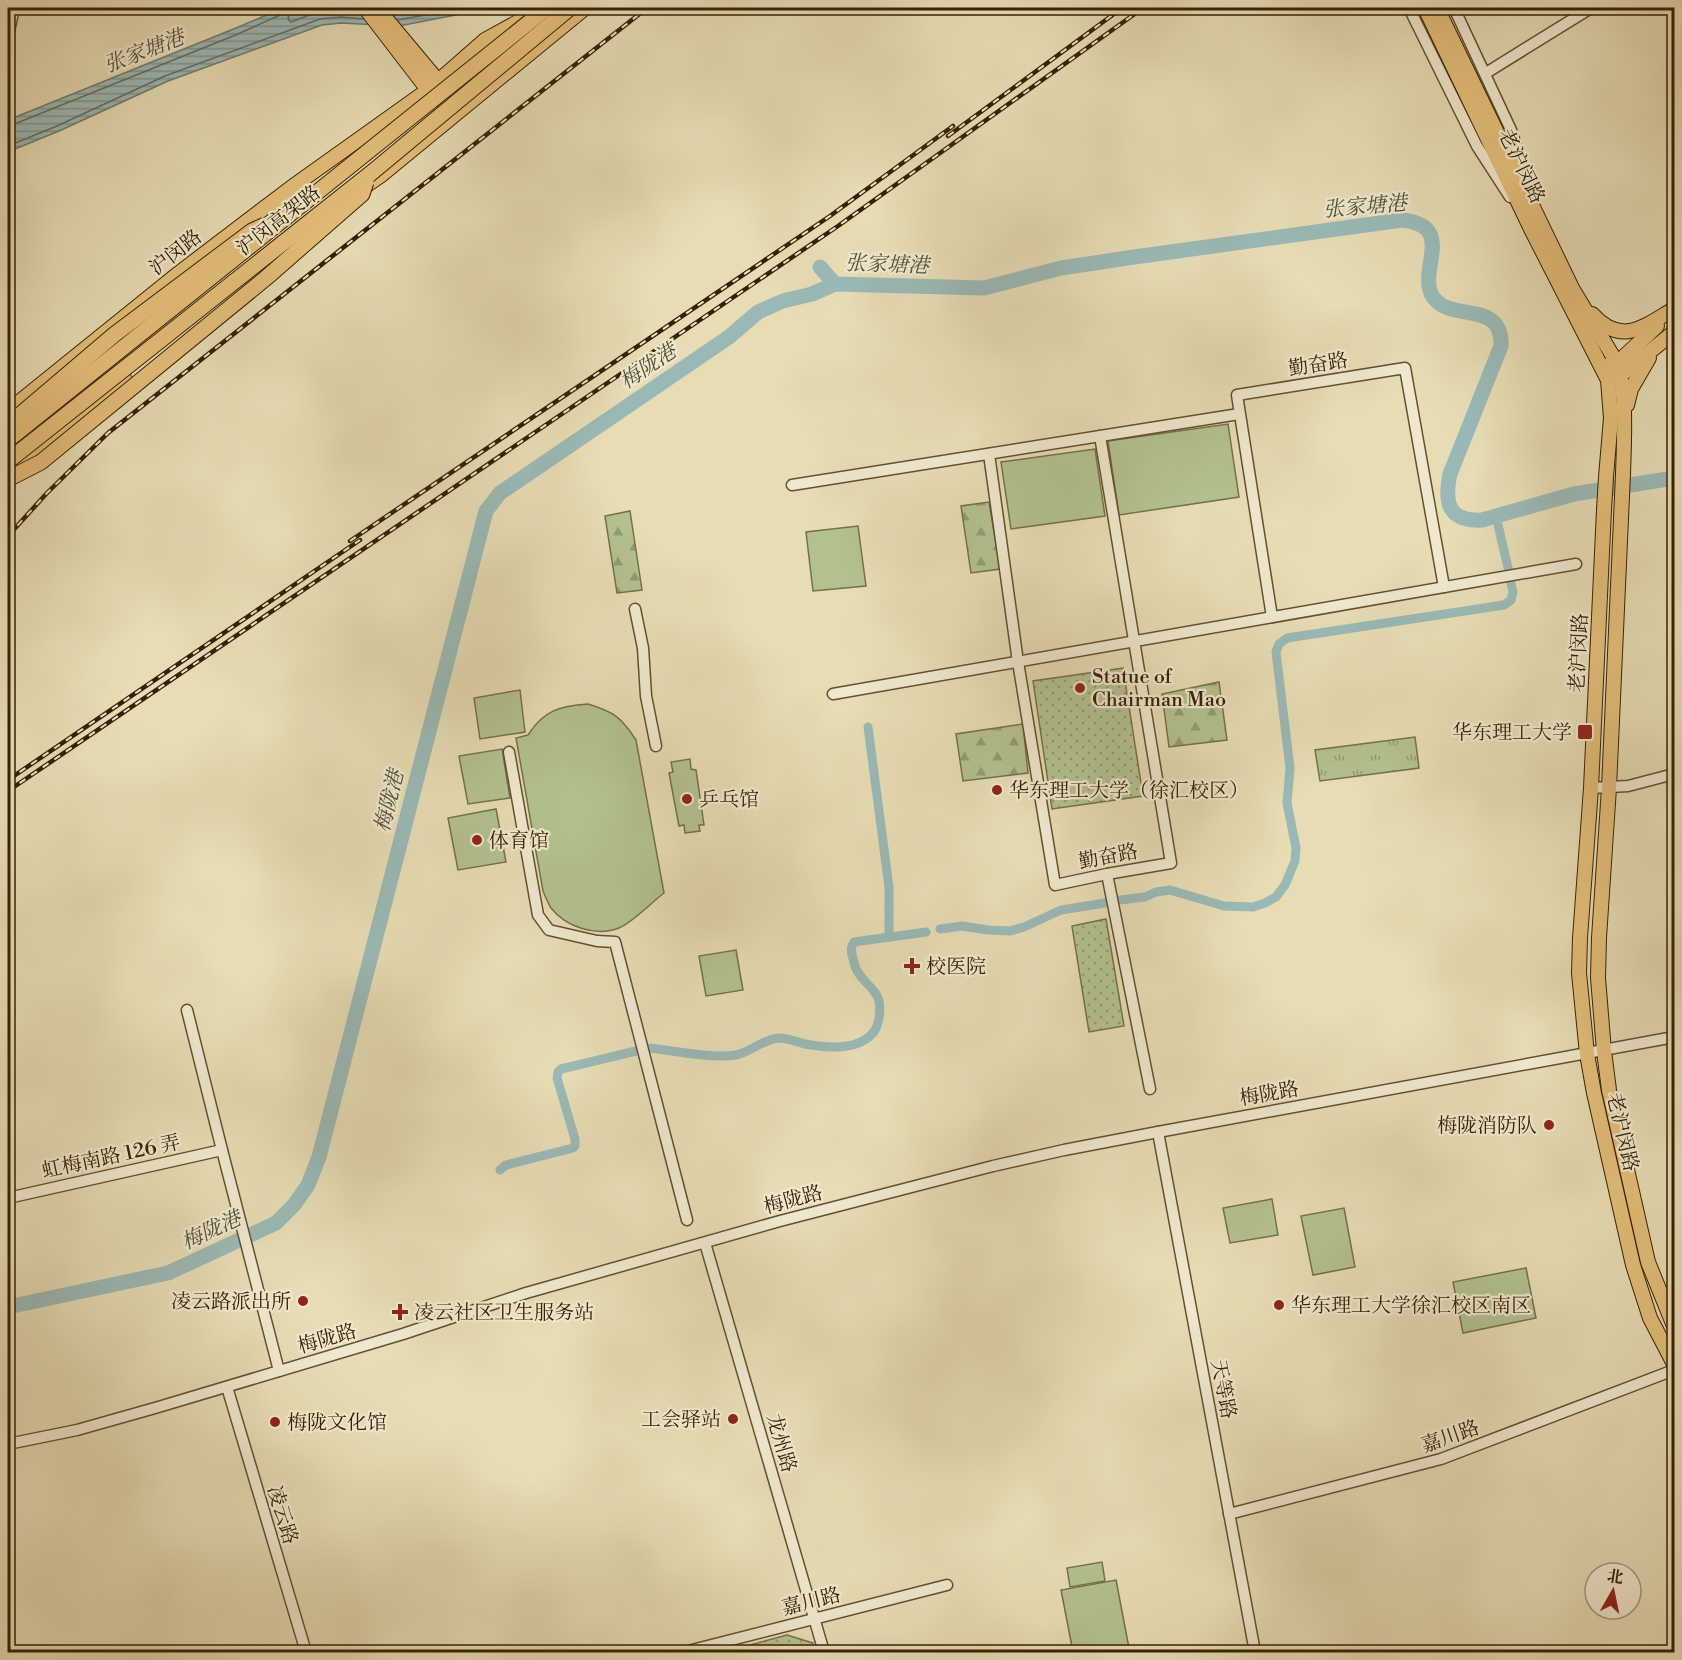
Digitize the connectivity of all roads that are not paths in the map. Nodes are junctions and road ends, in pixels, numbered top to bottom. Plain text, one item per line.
1 (14, 8) edge
2 (365, 8) edge
3 (377, 8) edge
4 (538, 8) edge
5 (547, 8) edge
6 (572, 8) edge
7 (585, 8) edge
8 (1409, 8) edge
9 (1425, 8) edge
10 (1437, 8) edge
11 (1454, 8) edge
12 (1591, 8) edge
13 (388, 29) junction
14 (8, 36) edge
15 (1485, 73) junction
16 (435, 88) junction
17 (451, 106) junction
18 (372, 131) junction
19 (329, 174) junction
20 (370, 174) junction
21 (303, 195) junction
22 (260, 212) junction
23 (292, 212) junction
24 (1536, 226) junction
25 (1572, 288) junction
26 (1674, 310) edge
27 (1674, 333) edge
28 (1656, 348) junction
29 (1612, 371) junction
30 (8, 411) edge
31 (1239, 414) junction
32 (1623, 419) junction
33 (8, 425) edge
34 (1100, 436) junction
35 (8, 439) edge
36 (988, 454) junction
37 (9, 470) edge
38 (792, 485) dead end
39 (1576, 564) dead end
40 (1444, 587) junction
41 (635, 609) dead end
42 (1272, 617) junction
43 (1135, 641) junction
44 (1018, 662) junction
45 (833, 694) dead end
46 (656, 746) dead end
47 (509, 752) dead end
48 (1674, 774) edge
49 (1591, 788) junction
50 (1609, 788) junction
51 (1107, 874) junction
52 (187, 1010) dead end
53 (1674, 1037) edge
54 (1604, 1051) junction
55 (1587, 1054) junction
56 (1150, 1089) dead end
57 (1158, 1132) junction
58 (222, 1150) junction
59 (8, 1198) edge
60 (687, 1220) dead end
61 (705, 1243) junction
62 (1674, 1326) edge
63 (1674, 1364) edge
64 (1674, 1370) edge
65 (279, 1371) junction
66 (227, 1387) junction
67 (8, 1444) edge
68 (1229, 1514) junction
69 (947, 1585) dead end
70 (814, 1619) junction
71 (306, 1653) edge
72 (684, 1653) edge
73 (824, 1653) edge
74 (1255, 1653) edge

1 - 14 street
2 - 13 main road
3 - 13 main road
4 - 16 main road, 沪闵路
5 - 23 highway, 沪闵高架路, bridge
6 - 17 main road
6 - 20 highway, 沪闵高架路, bridge
7 - 17 main road
8 - 24 street
9 - 24 main road, 老沪闵路
10 - 24 main road, 老沪闵路
11 - 15 street
12 - 15 street
13 - 16 main road
15 - 24 street
16 - 17 main road
16 - 18 main road, 沪闵路
16 - 19 main road, 沪闵路
17 - 37 main road
18 - 19 main road, 沪闵路
18 - 22 main road, 沪闵路
19 - 21 main road, 沪闵路
20 - 37 highway, 沪闵高架路, bridge
20 - 37 highway, bridge
21 - 22 main road
21 - 35 main road, 沪闵路
22 - 30 main road, 沪闵路
23 - 33 highway, bridge
23 - 35 highway, 沪闵高架路, bridge
24 - 25 main road, 老沪闵路
24 - 29 main road, 老沪闵路
25 - 26 main road
25 - 29 main road, 老沪闵路
26 - 29 main road
27 - 28 main road
28 - 29 main road
28 - 32 main road
29 - 32 main road, 老沪闵路
29 - 49 main road, 老沪闵路, bridge
31 - 34 street
31 - 40 street, 勤奋路
31 - 42 street
32 - 50 main road, 老沪闵路
34 - 36 street
34 - 43 street, 勤奋路
36 - 38 street
36 - 44 street, 勤奋路
39 - 40 street
40 - 42 street
41 - 46 street
42 - 43 street
43 - 44 street
43 - 51 street, 勤奋路
44 - 45 street
44 - 51 street, 勤奋路
47 - 60 street
48 - 50 street
49 - 50 street
49 - 55 main road, 老沪闵路
50 - 54 main road, 老沪闵路
51 - 56 street
52 - 58 street
53 - 54 street, 梅陇路
54 - 55 street, 梅陇路
54 - 62 main road, 老沪闵路
55 - 57 street, 梅陇路
55 - 63 main road, 老沪闵路
57 - 61 street, 梅陇路
57 - 68 street, 天等路
58 - 59 street, 虹梅南路 126 弄
58 - 65 street
61 - 65 street, 梅陇路
61 - 70 street, 龙州路
64 - 68 street, 嘉川路
65 - 66 street, 梅陇路
66 - 67 street, 梅陇路
66 - 71 street, 凌云路
68 - 74 street, 天等路
69 - 70 street, 嘉川路
70 - 72 street, 嘉川路
70 - 73 street, 龙州路

